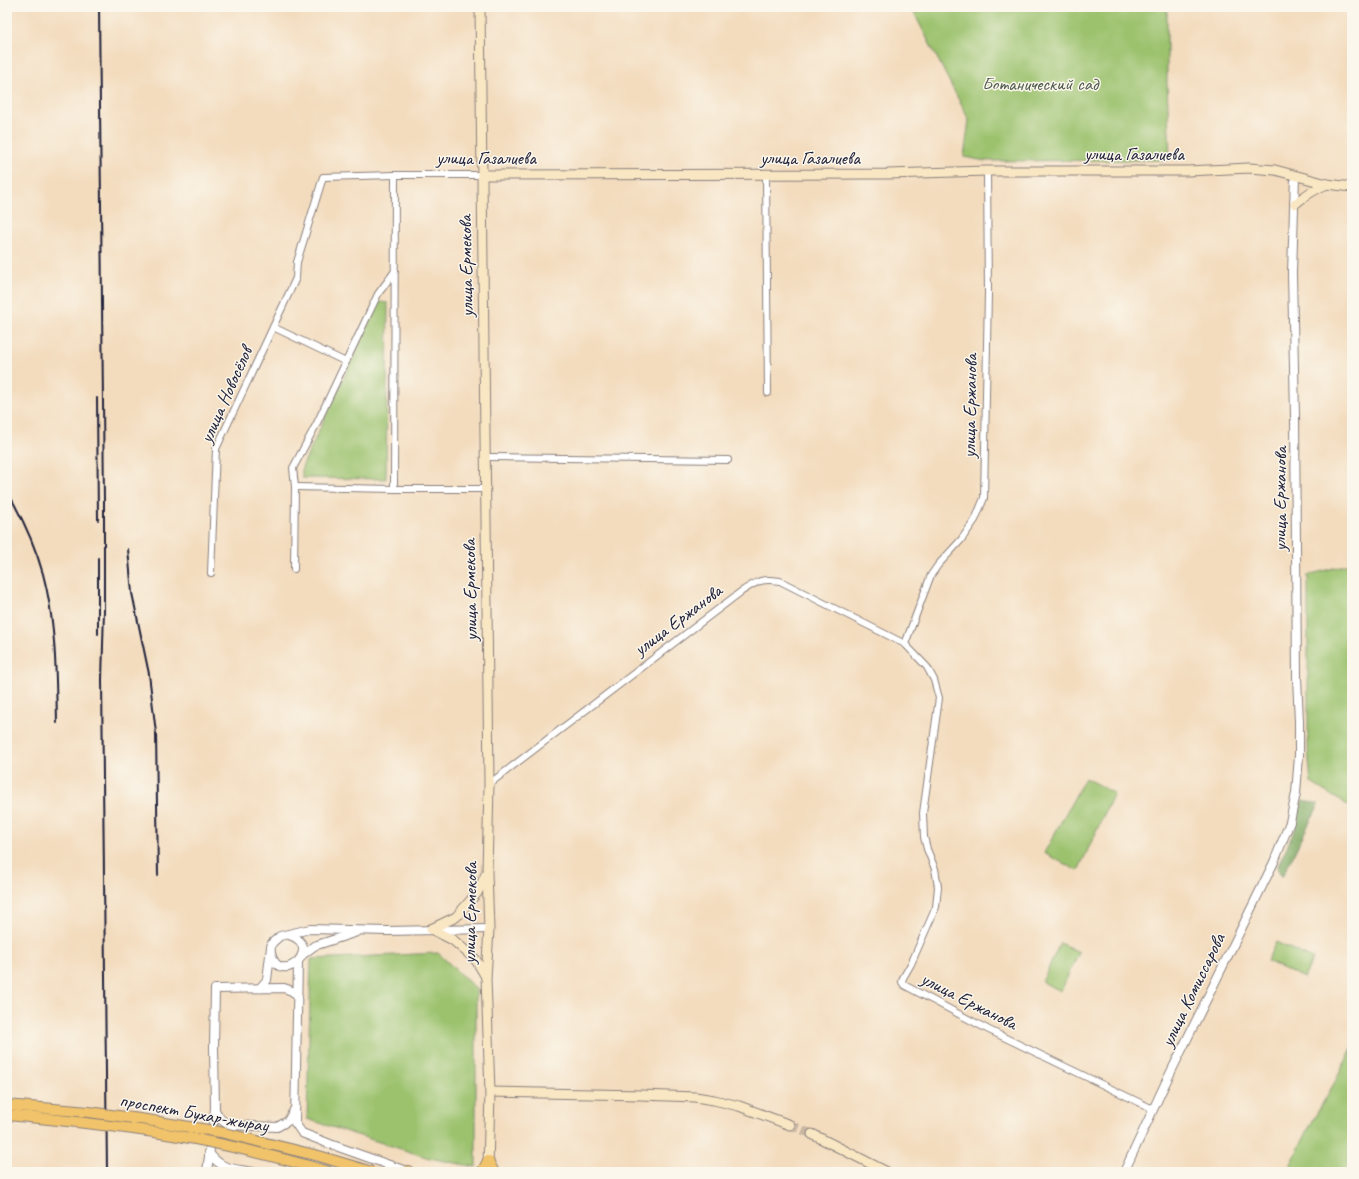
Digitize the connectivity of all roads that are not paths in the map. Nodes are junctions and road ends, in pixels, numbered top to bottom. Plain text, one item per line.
1 (480, 7) edge
2 (987, 171) junction
3 (766, 174) junction
4 (395, 175) junction
5 (482, 175) junction
6 (1295, 176) junction
7 (323, 177) joint
8 (1327, 184) junction
9 (1352, 187) edge
10 (1295, 204) junction
11 (395, 271) junction
12 (273, 327) junction
13 (346, 362) junction
14 (768, 393) dead end
15 (485, 457) junction
16 (728, 460) dead end
17 (295, 487) junction
18 (394, 489) junction
19 (486, 489) junction
20 (294, 569) dead end
21 (211, 573) dead end
22 (905, 644) junction
23 (489, 784) junction
24 (1290, 822) joint
25 (487, 873) junction
26 (432, 929) junction
27 (489, 929) junction
28 (364, 930) junction
29 (289, 935) junction
30 (270, 952) junction
31 (300, 958) junction
32 (486, 978) junction
33 (260, 988) junction
34 (298, 997) junction
35 (490, 1092) junction
36 (7, 1105) edge
37 (215, 1109) junction
38 (294, 1109) junction
39 (1154, 1109) junction
40 (7, 1115) edge
41 (230, 1125) junction
42 (790, 1125) tunnel mouth
43 (812, 1134) tunnel mouth
44 (212, 1141) junction
45 (209, 1153) junction
46 (488, 1161) junction
47 (206, 1172) edge
48 (253, 1172) edge
49 (330, 1172) edge
50 (372, 1172) edge
51 (409, 1172) edge
52 (482, 1172) edge
53 (488, 1172) edge
54 (494, 1172) edge
55 (887, 1172) edge
56 (1124, 1172) edge

1 - 5 main road, улица Ермекова
2 - 3 main road, улица Газалиева
2 - 6 main road, улица Газалиева
2 - 22 street, улица Ержанова
3 - 5 main road, улица Газалиева
3 - 14 street
4 - 5 street, улица Газалиева
4 - 7 street, улица Газалиева
4 - 11 street
5 - 15 main road, улица Ермекова
6 - 8 main road, улица Газалиева
6 - 10 street, улица Ержанова
7 - 12 street, улица Новосёлов
8 - 9 main road, улица Газалиева
8 - 10 main road
10 - 24 street, улица Ержанова
11 - 13 street
11 - 18 street
12 - 13 street
12 - 21 street, улица Новосёлов
13 - 17 street
15 - 16 street
15 - 19 main road, улица Ермекова
17 - 18 street
17 - 20 street
18 - 19 street
19 - 23 main road, улица Ермекова
22 - 23 street, улица Ержанова
22 - 39 street, улица Ержанова
23 - 25 main road, улица Ермекова
24 - 39 street, улица Комиссарова
25 - 26 main road
25 - 27 main road, улица Ермекова
26 - 27 street
26 - 28 street
26 - 32 main road
27 - 32 main road, улица Ермекова
28 - 29 street
28 - 31 street
29 - 30 street
29 - 31 street
30 - 31 street
30 - 33 street
31 - 34 street
32 - 35 main road, улица Ермекова
33 - 34 street
33 - 37 street
34 - 38 street
35 - 42 main road
35 - 46 main road, улица Ермекова
36 - 50 main road, проспект Бухар-жырау, bridge
37 - 41 street
37 - 44 street
38 - 41 street
38 - 51 street
39 - 56 street, улица Комиссарова
40 - 49 main road, проспект Бухар-жырау, bridge
41 - 44 street
43 - 55 main road
44 - 45 street
45 - 47 street
45 - 48 street
46 - 52 main road
46 - 53 main road, улица Ермекова
46 - 54 main road

